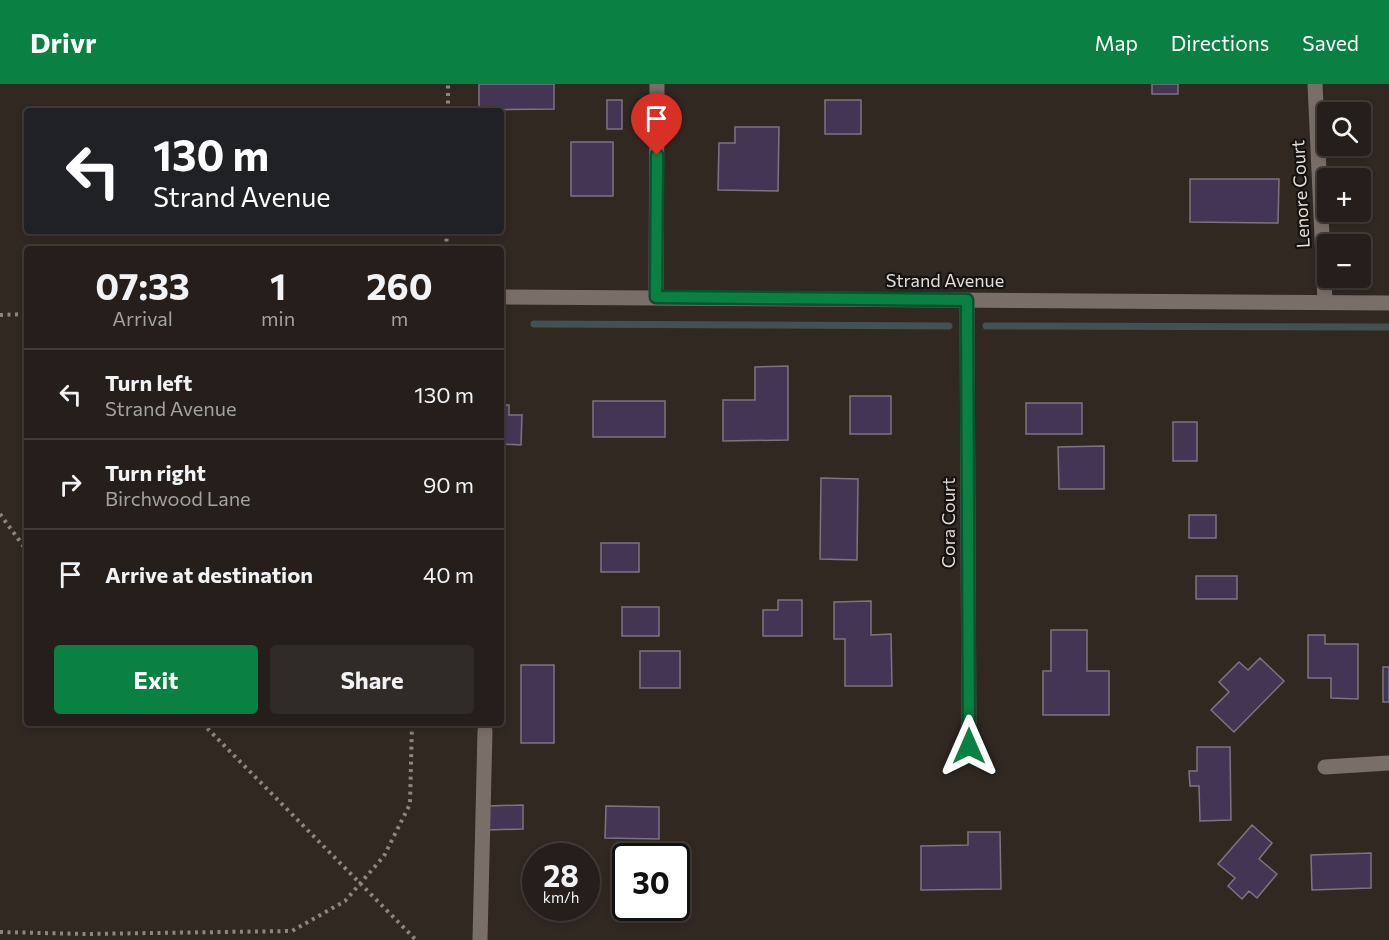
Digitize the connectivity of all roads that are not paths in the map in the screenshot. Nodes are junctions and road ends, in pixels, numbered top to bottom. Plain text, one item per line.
1 (657, 84) edge
2 (1315, 84) edge
3 (504, 297) edge
4 (656, 297) junction
5 (967, 300) junction
6 (1325, 302) junction
7 (1389, 303) edge
8 (484, 731) dead end
9 (969, 746) dead end
10 (1389, 763) edge
11 (1325, 767) dead end
12 (480, 940) edge

1 - 4 street
2 - 6 street, Lenore Court
3 - 4 street, Strand Avenue
4 - 5 street, Strand Avenue
5 - 6 street, Strand Avenue
5 - 9 street, Cora Court
6 - 7 street, Strand Avenue
8 - 12 street
10 - 11 street

